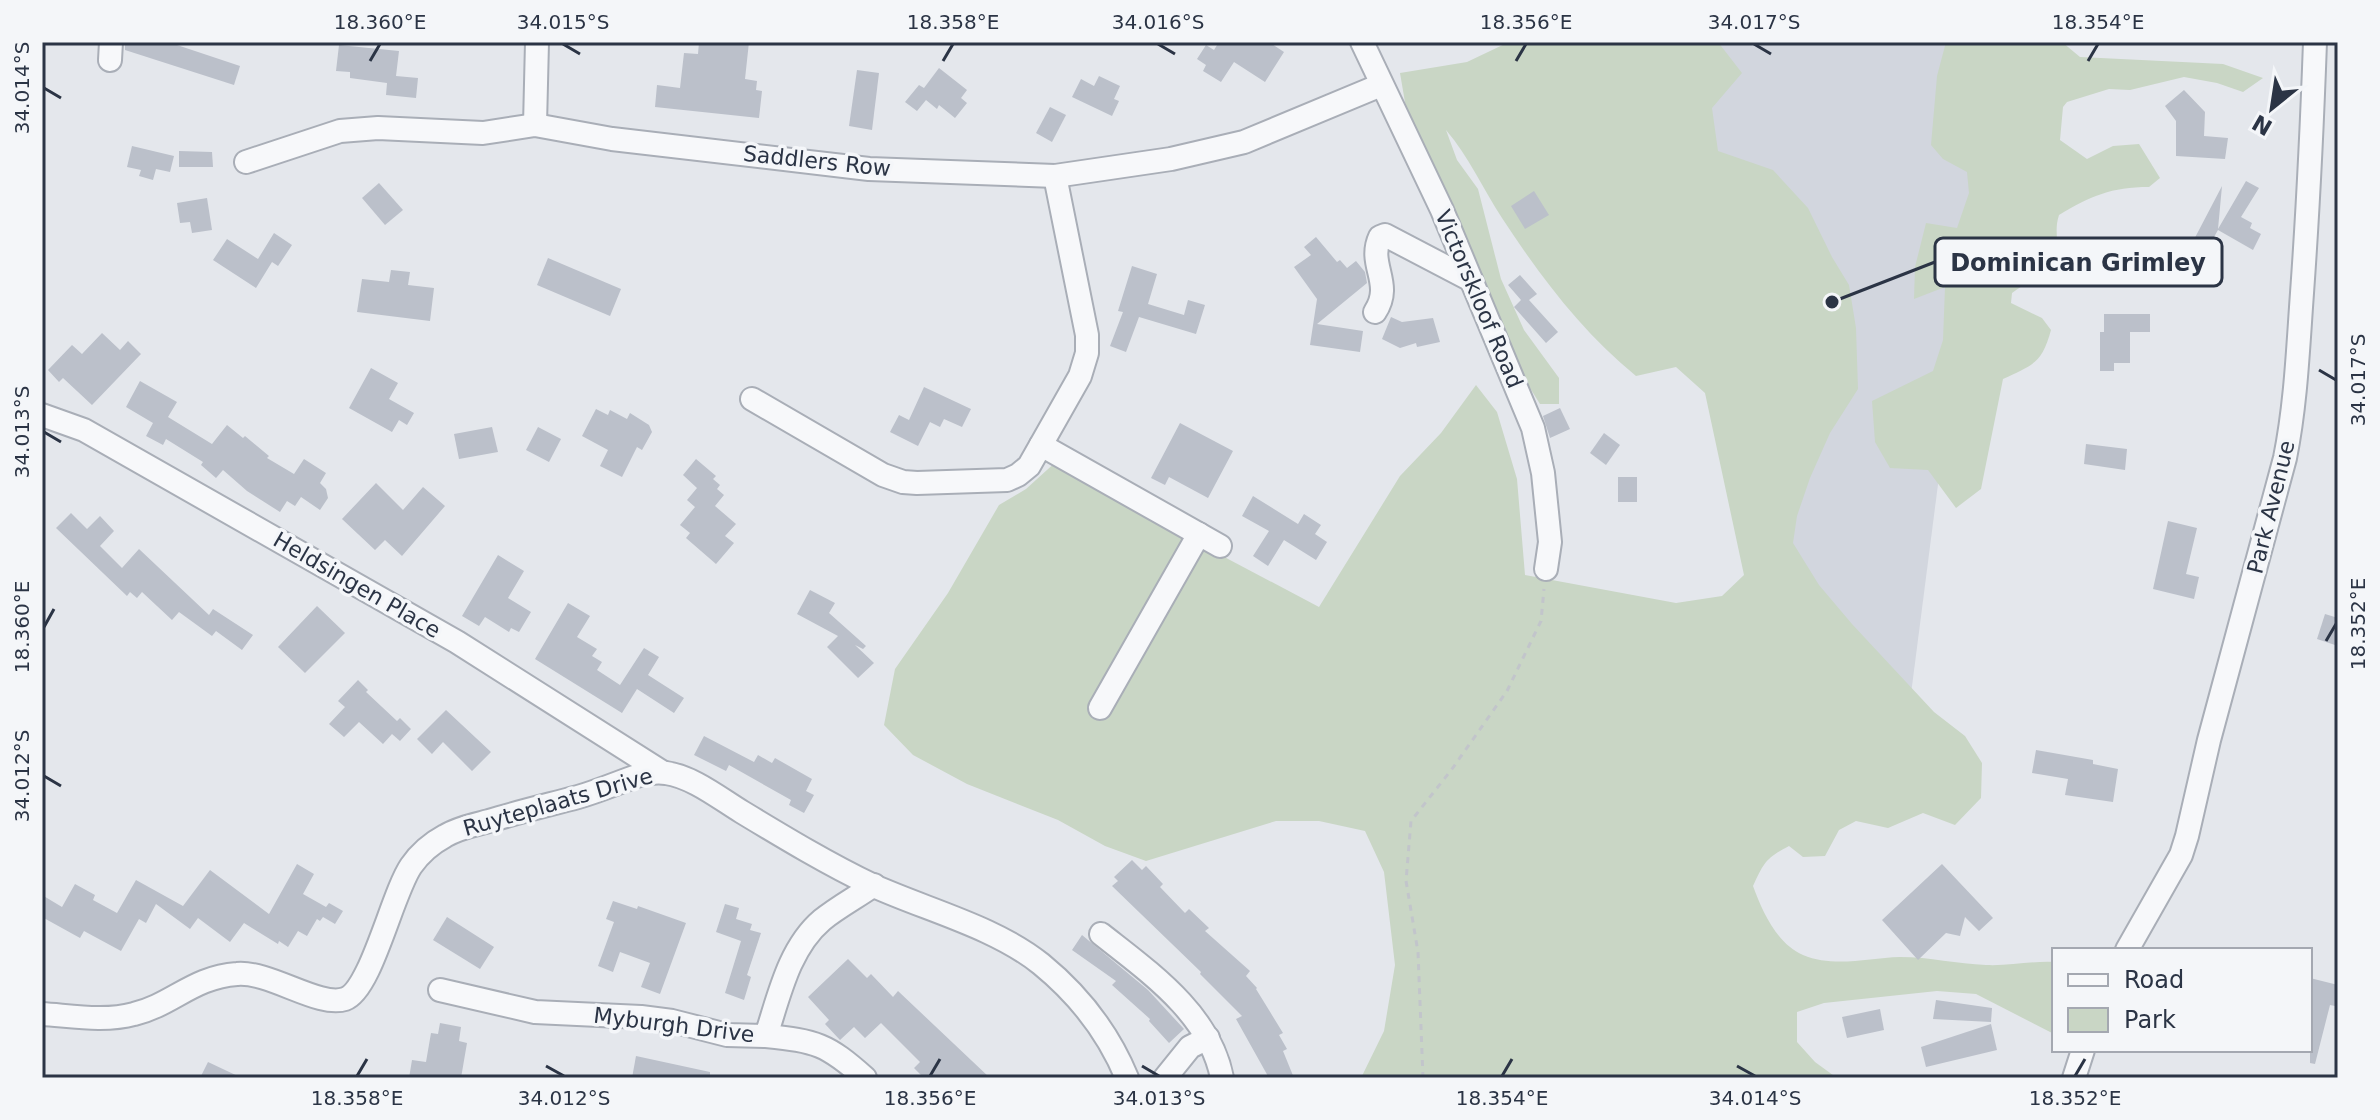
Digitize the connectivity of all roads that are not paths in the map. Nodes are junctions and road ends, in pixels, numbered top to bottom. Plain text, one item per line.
1 (537, 42) edge
2 (1362, 42) edge
3 (2315, 42) edge
4 (1381, 85) junction
5 (535, 125) junction
6 (246, 162) dead end
7 (1055, 176) junction
8 (1471, 280) junction
9 (1375, 312) dead end
10 (752, 399) dead end
11 (42, 415) edge
12 (1041, 445) junction
13 (1199, 534) junction
14 (1220, 546) dead end
15 (1546, 569) road end
16 (1100, 708) dead end
17 (662, 772) junction
18 (874, 885) junction
19 (1101, 934) dead end
20 (2128, 948) edge
21 (440, 990) dead end
22 (42, 1014) edge
23 (766, 1036) junction
24 (1208, 1038) junction
25 (2082, 1052) edge
26 (865, 1078) edge
27 (1127, 1078) edge
28 (1165, 1078) edge
29 (1222, 1078) edge
30 (2074, 1078) edge

1 - 5 street
2 - 4 street, Victorskloof Road
3 - 20 street, Park Avenue
4 - 7 street, Saddlers Row
4 - 8 street, Victorskloof Road
5 - 6 street, Saddlers Row
5 - 7 street, Saddlers Row
7 - 12 street
8 - 9 street
8 - 15 street, Victorskloof Road
10 - 12 street
11 - 17 street, Heldsingen Place
12 - 13 street
13 - 14 street
13 - 16 street
17 - 18 street, Ruyteplaats Drive
17 - 22 street, Ruyteplaats Drive
18 - 23 street, Myburgh Drive
18 - 27 street, Ruyteplaats Drive
19 - 24 street
21 - 23 street, Myburgh Drive
23 - 26 street
24 - 28 street
24 - 29 street
25 - 30 street

